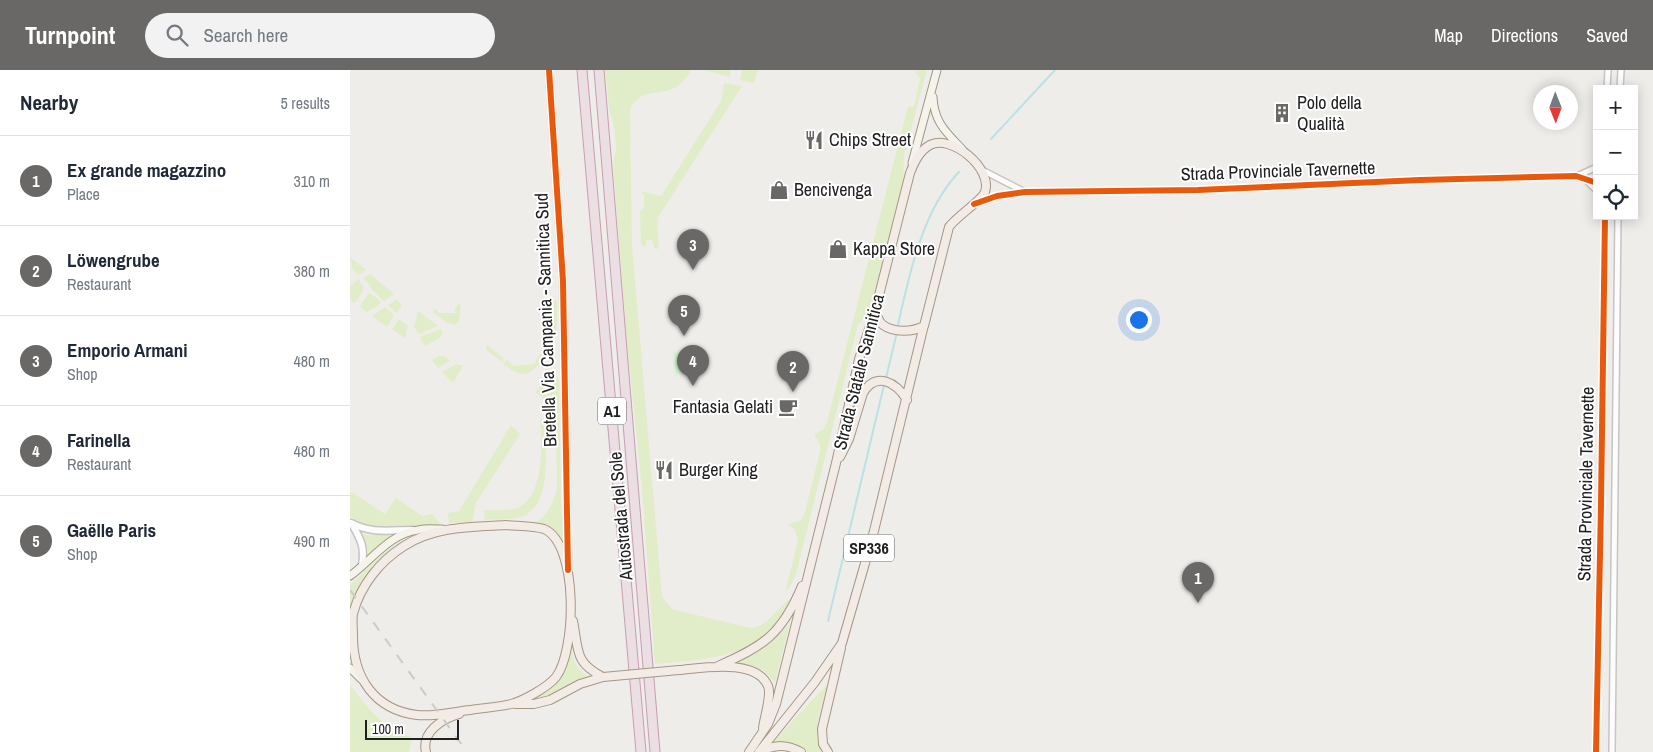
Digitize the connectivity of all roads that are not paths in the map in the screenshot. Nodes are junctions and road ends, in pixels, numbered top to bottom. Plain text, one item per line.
1 (549, 70) edge
2 (582, 70) edge
3 (599, 70) edge
4 (937, 70) edge
5 (1608, 70) edge
6 (1621, 70) edge
7 (1607, 85) edge
8 (1620, 85) edge
9 (932, 91) junction
10 (964, 152) junction
11 (1593, 166) edge
12 (982, 170) junction
13 (1593, 170) edge
14 (910, 173) junction
15 (1584, 176) junction
16 (1593, 181) edge
17 (1593, 187) edge
18 (1025, 192) junction
19 (974, 204) junction
20 (1605, 220) edge
21 (1618, 220) edge
22 (875, 311) junction
23 (924, 323) junction
24 (907, 400) junction
25 (836, 463) junction
26 (351, 522) edge
27 (445, 529) junction
28 (417, 530) junction
29 (362, 565) junction
30 (568, 570) junction
31 (808, 571) junction
32 (350, 576) edge
33 (571, 613) junction
34 (842, 643) junction
35 (716, 666) junction
36 (350, 668) edge
37 (603, 677) junction
38 (362, 679) junction
39 (512, 704) junction
40 (477, 709) junction
41 (763, 730) junction
42 (760, 751) edge
43 (426, 752) edge
44 (641, 752) edge
45 (655, 752) edge
46 (749, 752) edge
47 (800, 752) edge
48 (828, 752) edge
49 (1596, 752) edge
50 (1612, 752) edge

1 - 30 street, Bretella Via Campania - Sannitica Sud
2 - 44 highway, Autostrada del Sole / A1
3 - 45 highway, Autostrada del Sole / A1
4 - 9 main road, Strada Statale Sannitica
5 - 7 street
6 - 8 street
9 - 10 main road
9 - 14 main road, Strada Statale Sannitica
10 - 12 main road, Strada Statale Sannitica
10 - 14 main road, Strada Statale Sannitica
11 - 15 street
12 - 18 street, Strada Provinciale Tavernette
12 - 19 main road, SP336
13 - 15 street
14 - 22 main road, Strada Statale Sannitica
15 - 16 street, Strada Provinciale Tavernette
15 - 17 street
15 - 18 street, Strada Provinciale Tavernette
18 - 19 street, Strada Provinciale Tavernette
19 - 23 main road, SP336
20 - 49 street, Strada Provinciale Tavernette
21 - 50 street, Strada Provinciale Tavernette
22 - 23 main road
22 - 25 main road, Strada Statale Sannitica / SP336
23 - 24 main road, SP336
24 - 25 main road
24 - 34 main road, SP336
25 - 31 main road, Strada Statale Sannitica / SP336
26 - 28 street
26 - 29 street
27 - 28 main road
27 - 30 main road
27 - 38 main road
28 - 29 main road
29 - 32 main road
30 - 33 main road
31 - 35 main road, Strada Statale Sannitica / SP336
31 - 41 main road, Strada Statale Sannitica / SP336
33 - 37 main road
33 - 39 main road
34 - 42 main road, SP336
34 - 48 main road
35 - 37 main road, Strada Statale Sannitica / SP336, bridge
35 - 41 main road, Strada Statale Sannitica / SP336
36 - 38 main road
37 - 39 main road, Strada Statale Sannitica
38 - 40 main road
39 - 40 main road
40 - 43 main road
41 - 46 main road, Strada Statale Sannitica / SP336
42 - 47 main road

